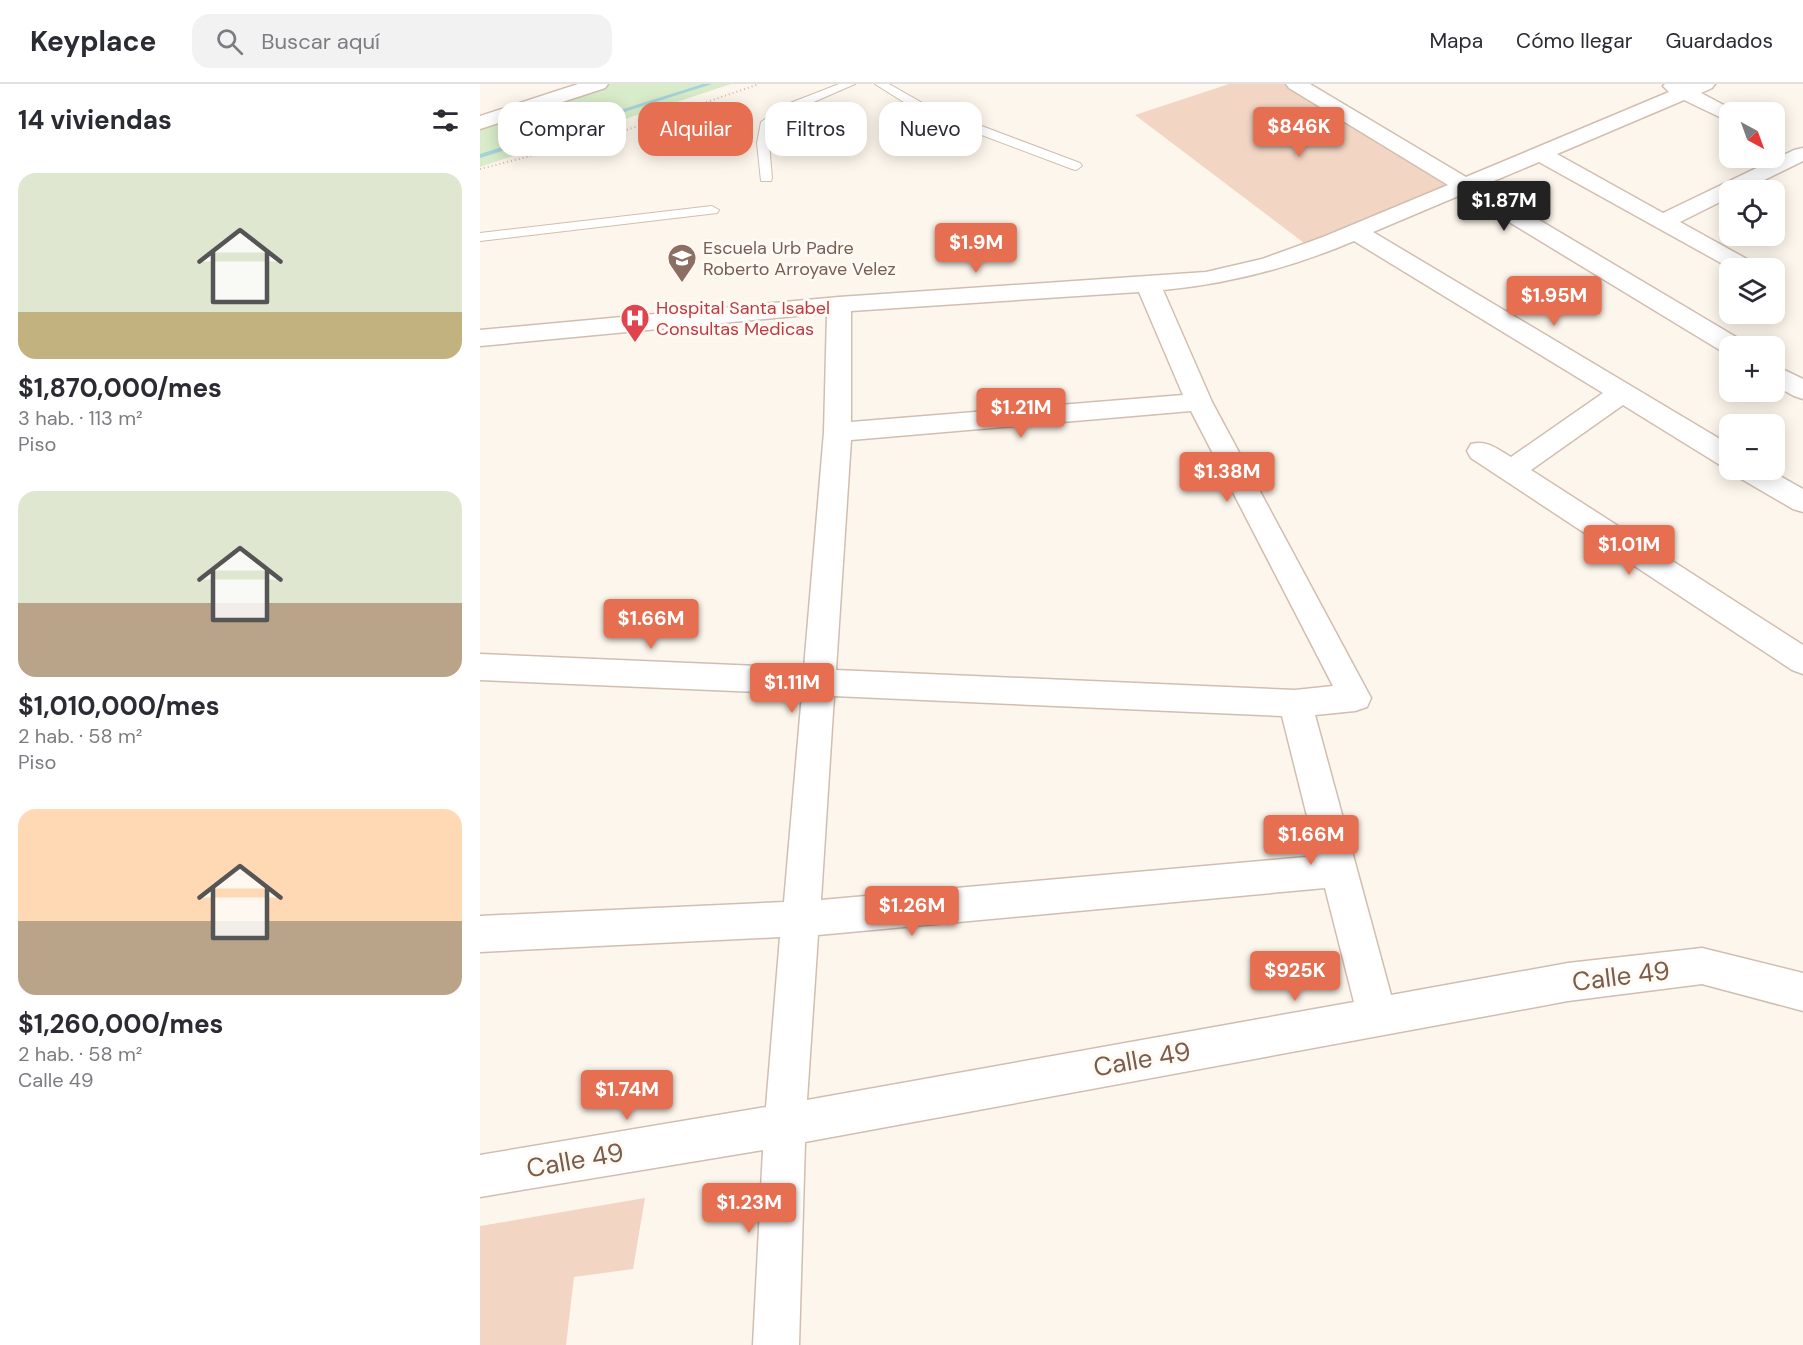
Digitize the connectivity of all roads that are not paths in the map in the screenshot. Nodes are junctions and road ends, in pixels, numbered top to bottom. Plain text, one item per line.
1 (598, 84) edge
2 (849, 84) edge
3 (881, 84) edge
4 (1296, 84) edge
5 (1705, 84) edge
6 (1676, 88) edge
7 (1719, 110) edge
8 (480, 123) edge
9 (1785, 145) edge
10 (1541, 154) junction
11 (1785, 162) edge
12 (1076, 166) dead end
13 (1772, 168) edge
14 (766, 178) dead end
15 (1467, 185) junction
16 (712, 210) dead end
17 (1662, 222) junction
18 (1356, 232) junction
19 (480, 237) edge
20 (1728, 258) edge
21 (1148, 284) junction
22 (839, 304) junction
23 (480, 338) edge
24 (1719, 338) edge
25 (1785, 379) edge
26 (1803, 390) edge
27 (1622, 393) junction
28 (1200, 402) junction
29 (838, 432) junction
30 (1481, 451) dead end
31 (1719, 451) edge
32 (1511, 471) junction
33 (1765, 480) edge
34 (1803, 502) edge
35 (1803, 661) edge
36 (480, 667) edge
37 (820, 682) junction
38 (1295, 704) junction
39 (1340, 870) junction
40 (800, 919) junction
41 (480, 934) edge
42 (1803, 992) edge
43 (1377, 1016) junction
44 (785, 1125) junction
45 (480, 1176) edge
46 (776, 1345) edge

1 - 8 street
2 - 14 lane
3 - 12 lane
4 - 15 street
5 - 6 street
6 - 7 street
6 - 10 street
9 - 11 street
10 - 15 street
10 - 17 street
13 - 17 street
15 - 18 street
15 - 24 street
16 - 19 lane
17 - 20 street
18 - 21 street
18 - 27 street
21 - 22 street
21 - 28 street
22 - 23 street
22 - 29 street
25 - 26 street
27 - 31 street
27 - 32 street
28 - 29 street
28 - 38 street
29 - 37 street
30 - 32 street
32 - 35 street
33 - 34 street
36 - 37 street
37 - 38 street
37 - 40 street
38 - 39 street
39 - 40 street
39 - 43 street
40 - 41 street
40 - 44 street
42 - 43 street, Calle 49
43 - 44 street, Calle 49
44 - 45 street, Calle 49
44 - 46 street

